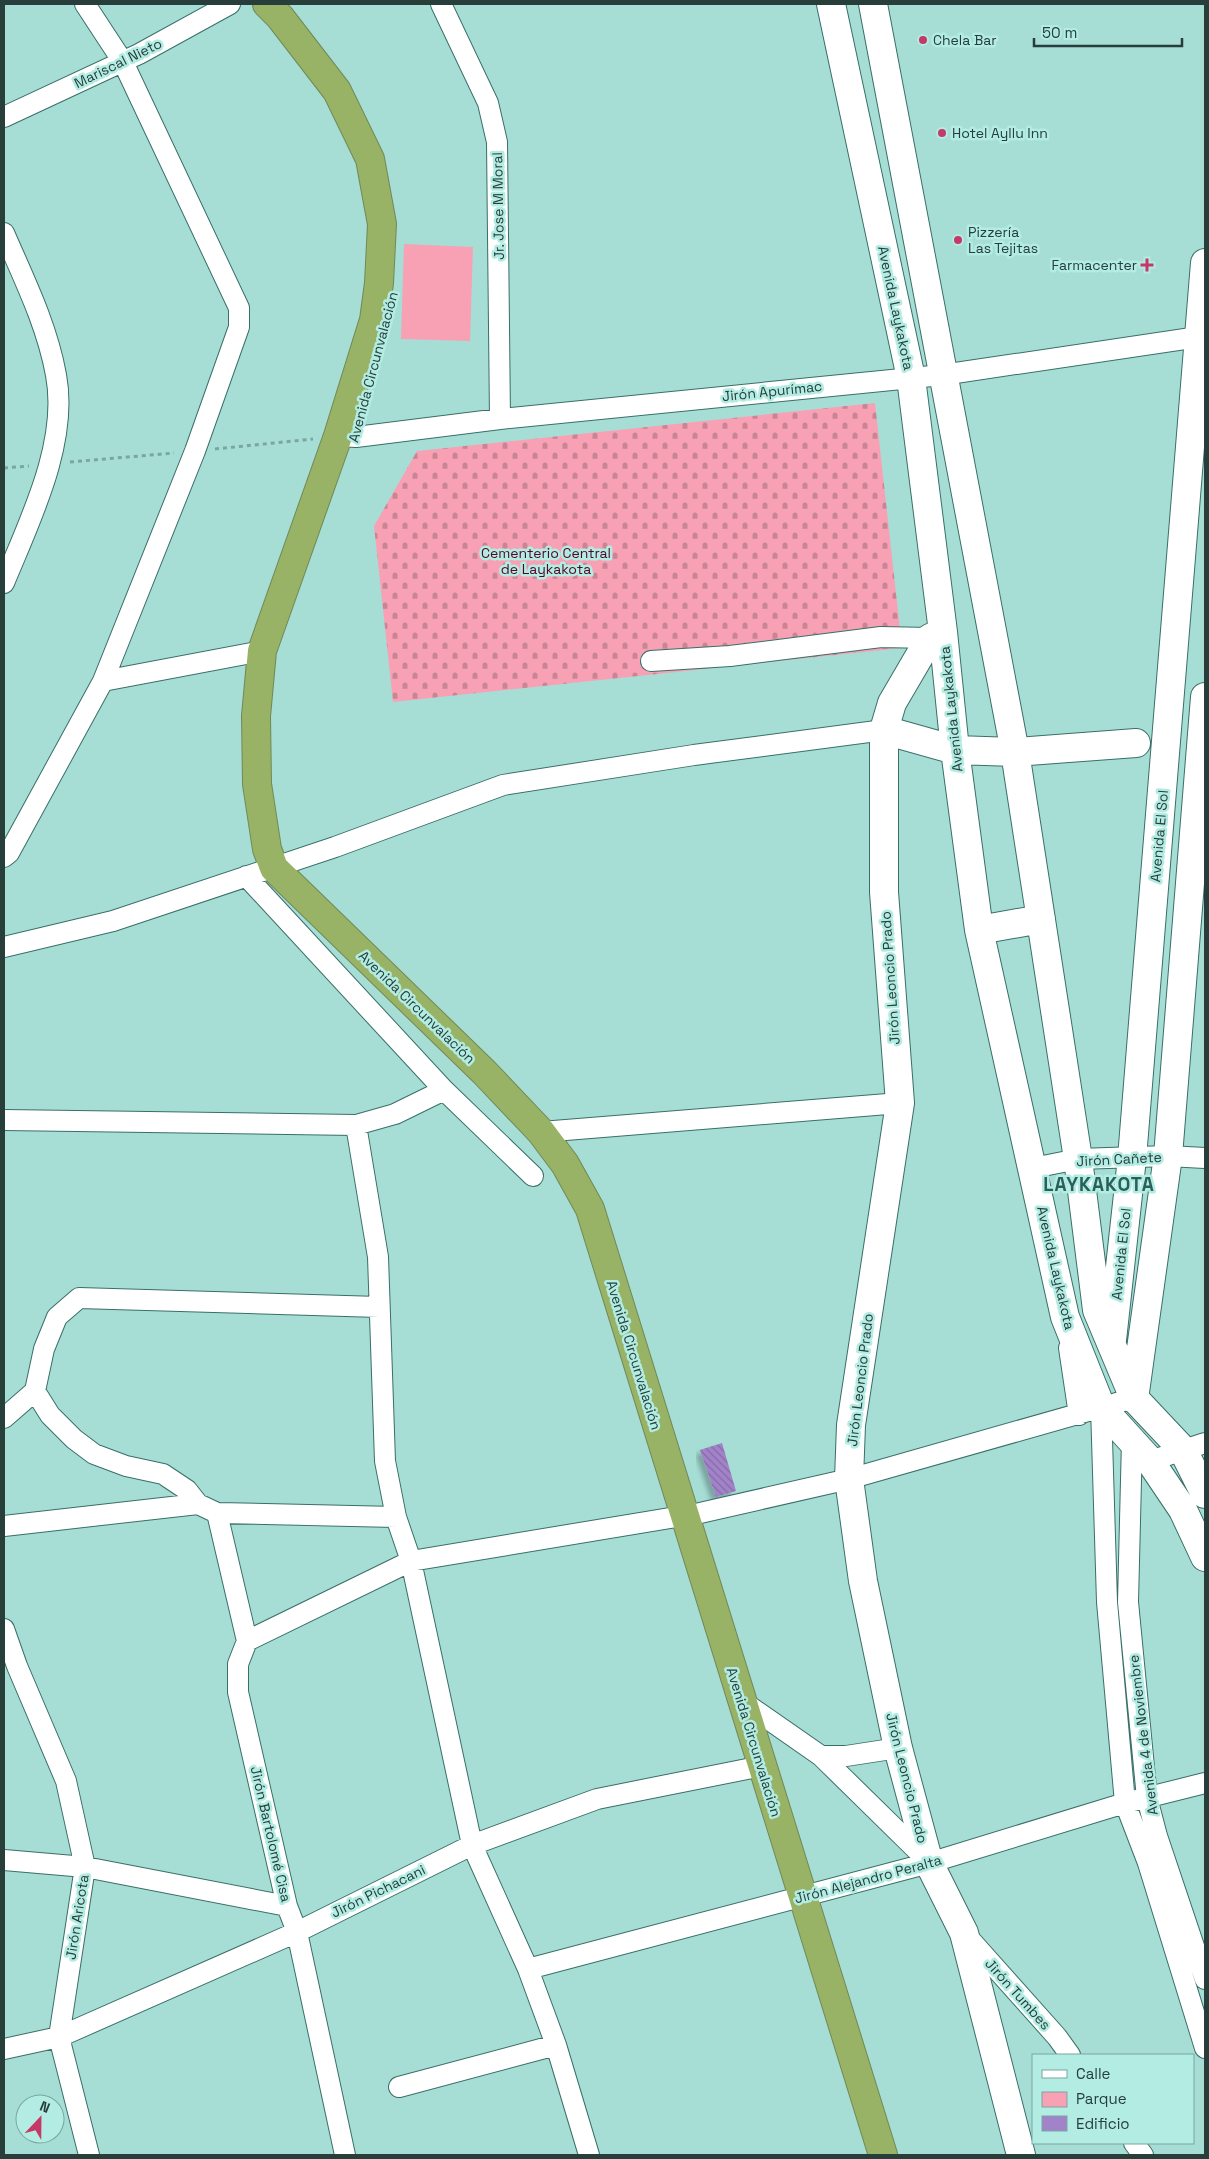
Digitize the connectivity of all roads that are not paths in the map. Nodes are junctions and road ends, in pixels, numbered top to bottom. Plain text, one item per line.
1 (85, 4) edge
2 (230, 4) edge
3 (267, 4) edge
4 (291, 4) edge
5 (441, 4) edge
6 (831, 4) edge
7 (873, 4) edge
8 (122, 62) junction
9 (4, 117) edge
10 (4, 233) edge
11 (1205, 263) edge
12 (1202, 336) edge
13 (942, 375) junction
14 (911, 378) junction
15 (500, 419) junction
16 (347, 437) junction
17 (4, 583) edge
18 (937, 635) junction
19 (262, 651) junction
20 (652, 661) dead end
21 (103, 681) junction
22 (1205, 697) edge
23 (884, 730) junction
24 (1166, 741) junction
25 (1204, 744) edge
26 (955, 750) junction
27 (1015, 752) junction
28 (4, 856) edge
29 (274, 868) junction
30 (246, 876) junction
31 (1041, 920) junction
32 (979, 930) junction
33 (4, 947) edge
34 (444, 1090) junction
35 (900, 1103) junction
36 (4, 1120) edge
37 (356, 1125) junction
38 (541, 1132) junction
39 (1168, 1156) junction
40 (1132, 1158) junction
41 (1205, 1158) edge
42 (1078, 1159) junction
43 (1033, 1168) junction
44 (533, 1176) dead end
45 (379, 1307) junction
46 (1111, 1345) junction
47 (35, 1390) junction
48 (1134, 1398) junction
49 (1090, 1411) junction
50 (4, 1418) edge
51 (1132, 1440) junction
52 (1194, 1447) edge
53 (1150, 1461) junction
54 (849, 1479) junction
55 (1205, 1494) edge
56 (198, 1504) junction
57 (217, 1513) junction
58 (684, 1515) junction
59 (396, 1517) junction
60 (4, 1526) edge
61 (1205, 1557) edge
62 (410, 1561) junction
63 (1107, 1602) junction
64 (1128, 1602) junction
65 (4, 1629) edge
66 (247, 1641) junction
67 (10, 1668) edge
68 (742, 1701) junction
69 (898, 1748) junction
70 (820, 1756) junction
71 (762, 1766) junction
72 (1205, 1783) edge
73 (1147, 1798) junction
74 (1125, 1803) junction
75 (472, 1845) junction
76 (4, 1860) edge
77 (929, 1863) junction
78 (85, 1867) junction
79 (801, 1898) junction
80 (287, 1906) junction
81 (297, 1932) junction
82 (964, 1933) junction
83 (528, 1969) junction
84 (1205, 1979) edge
85 (59, 2036) junction
86 (556, 2045) junction
87 (1205, 2048) edge
88 (4, 2049) edge
89 (1069, 2054) edge
90 (399, 2087) dead end
91 (1135, 2144) edge
92 (89, 2155) edge
93 (345, 2155) edge
94 (589, 2155) edge
95 (883, 2155) edge
96 (1021, 2155) edge
97 (1142, 2155) edge

1 - 8 street
2 - 8 street, Mariscal Nieto
3 - 16 highway, Avenida Circunvalación
4 - 16 highway, Avenida Circunvalación
5 - 15 street, Jr. Jose M Moral
6 - 14 street, Avenida Laykakota
7 - 13 street
8 - 9 street, Mariscal Nieto
8 - 21 street
10 - 17 street
11 - 12 street, Avenida El Sol
12 - 13 street, Jirón Apurímac
12 - 24 street, Avenida El Sol
13 - 14 street, Jirón Apurímac
13 - 27 street
14 - 15 street, Jirón Apurímac
14 - 18 street, Avenida Laykakota
15 - 16 street, Jirón Apurímac
16 - 19 highway, Avenida Circunvalación
18 - 20 street
18 - 23 street, Jirón Leoncio Prado
18 - 26 street, Avenida Laykakota
19 - 21 street
19 - 29 highway, Avenida Circunvalación
21 - 28 street
22 - 25 street
23 - 26 street
23 - 29 street
23 - 35 street, Jirón Leoncio Prado
24 - 25 street
24 - 27 street
24 - 40 street, Avenida El Sol
25 - 39 street
26 - 27 street
26 - 32 street, Avenida Laykakota
27 - 31 street
29 - 30 street
29 - 38 highway, Avenida Circunvalación
30 - 33 street
30 - 34 street
31 - 32 street
31 - 42 street
32 - 43 street, Avenida Laykakota
34 - 37 street
34 - 44 street
35 - 38 street
35 - 54 street, Jirón Leoncio Prado
36 - 37 street
37 - 45 street
38 - 58 highway, Avenida Circunvalación
39 - 40 street, Jirón Cañete
39 - 41 street, Jirón Cañete
39 - 48 street
40 - 42 street, Jirón Cañete
40 - 46 street, Avenida El Sol
42 - 43 street, Jirón Cañete
42 - 46 street
43 - 49 street, Avenida Laykakota
45 - 47 street
45 - 59 street
46 - 48 street
46 - 49 street, Avenida El Sol
47 - 50 street
47 - 56 street
48 - 49 street
48 - 51 street
48 - 52 street
49 - 51 street
49 - 54 street
49 - 63 street
51 - 53 street
51 - 64 street, Avenida 4 de Noviembre
52 - 53 street
52 - 55 street
53 - 61 street
54 - 58 street
54 - 69 street, Jirón Leoncio Prado
56 - 57 street
56 - 60 street
57 - 59 street
57 - 66 street
58 - 62 street
58 - 68 highway, Avenida Circunvalación
59 - 62 street
62 - 66 street
62 - 75 street
63 - 64 street
63 - 74 street
64 - 73 street, Avenida 4 de Noviembre
65 - 67 street, Jirón Aricota
66 - 80 street, Jirón Bartolomé Cisa
67 - 78 street, Jirón Aricota
68 - 70 street
68 - 71 highway, Avenida Circunvalación
69 - 70 street
69 - 77 street, Jirón Leoncio Prado
70 - 77 street
71 - 75 street, Jirón Pichacani
71 - 79 highway, Avenida Circunvalación
72 - 73 street, Jirón Alejandro Peralta
73 - 74 street, Jirón Alejandro Peralta
73 - 84 street, Avenida 4 de Noviembre
74 - 77 street, Jirón Alejandro Peralta
74 - 87 street
75 - 81 street, Jirón Pichacani
75 - 83 street
76 - 78 street
77 - 79 street, Jirón Alejandro Peralta
77 - 82 street, Jirón Leoncio Prado
78 - 80 street
78 - 85 street, Jirón Aricota
79 - 83 street, Jirón Alejandro Peralta
79 - 95 highway, Avenida Circunvalación
80 - 81 street, Jirón Bartolomé Cisa
81 - 85 street, Jirón Pichacani
81 - 93 street, Jirón Bartolomé Cisa
82 - 89 street, Jirón Tumbes
82 - 96 street, Jirón Leoncio Prado
83 - 86 street
85 - 88 street, Jirón Pichacani
85 - 92 street, Jirón Aricota
86 - 90 street
86 - 94 street
91 - 97 street

